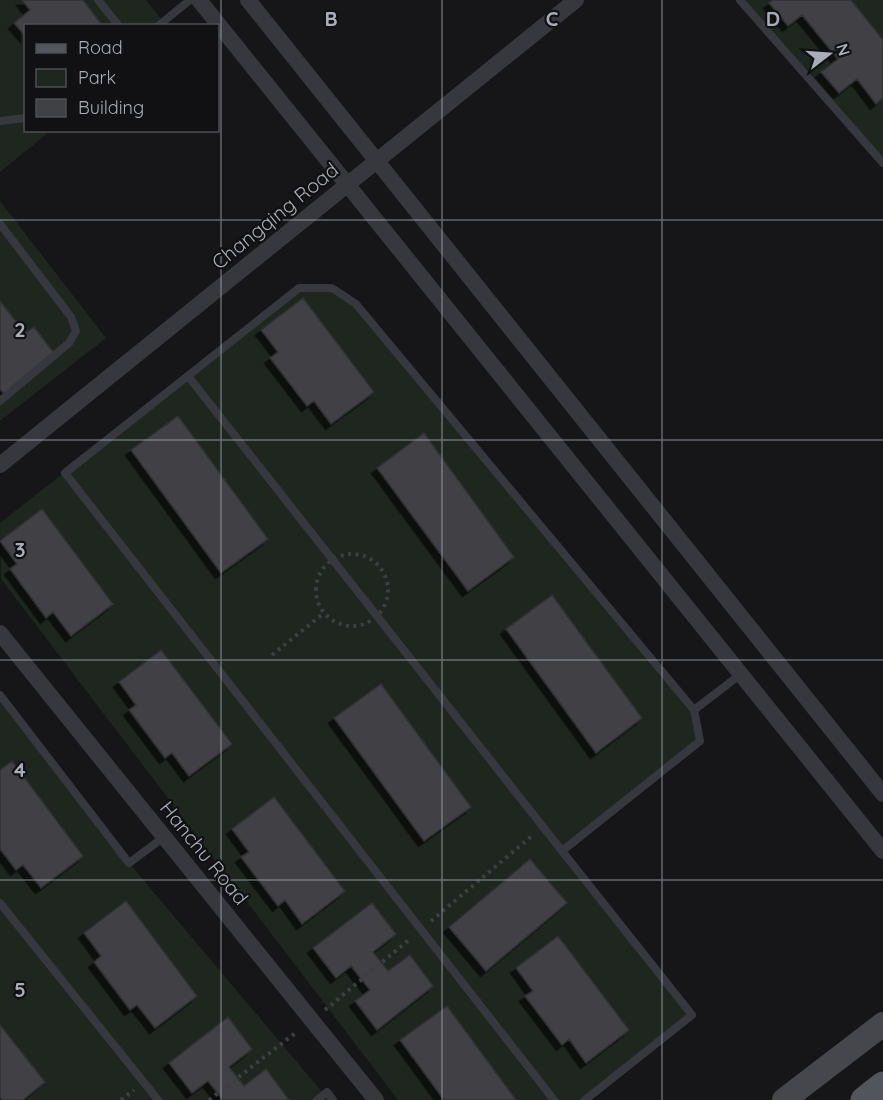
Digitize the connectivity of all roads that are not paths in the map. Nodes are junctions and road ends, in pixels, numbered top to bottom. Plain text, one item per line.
1 (98, 0) edge
2 (190, 0) edge
3 (199, 0) edge
4 (248, 0) edge
5 (576, 0) edge
6 (740, 0) edge
7 (117, 24) edge
8 (160, 24) edge
9 (218, 24) edge
10 (219, 25) edge
11 (24, 118) edge
12 (0, 121) edge
13 (376, 161) junction
14 (883, 163) edge
15 (346, 185) junction
16 (0, 224) edge
17 (188, 376) junction
18 (0, 402) edge
19 (0, 465) edge
20 (0, 633) edge
21 (741, 674) junction
22 (0, 695) edge
23 (694, 710) junction
24 (883, 794) edge
25 (164, 837) junction
26 (562, 851) junction
27 (883, 851) edge
28 (0, 903) edge
29 (883, 1024) edge
30 (883, 1085) edge
31 (158, 1100) edge
32 (317, 1100) edge
33 (333, 1100) edge
34 (376, 1100) edge
35 (554, 1100) edge
36 (585, 1100) edge
37 (784, 1100) edge
38 (864, 1100) edge

1 - 7 lane
2 - 8 lane
3 - 9 street
4 - 13 street
5 - 13 street, Changqing Road
6 - 14 lane
10 - 15 street
11 - 12 lane
13 - 15 street, Changqing Road
13 - 24 street
15 - 19 street, Changqing Road
15 - 21 street
16 - 18 lane
17 - 23 lane
17 - 26 lane
17 - 35 lane
20 - 25 street, Hanchu Road
21 - 23 lane
21 - 27 street
22 - 25 lane
23 - 26 lane
25 - 34 street, Hanchu Road
26 - 36 lane
28 - 31 lane
29 - 37 street
30 - 38 main road
32 - 33 lane

